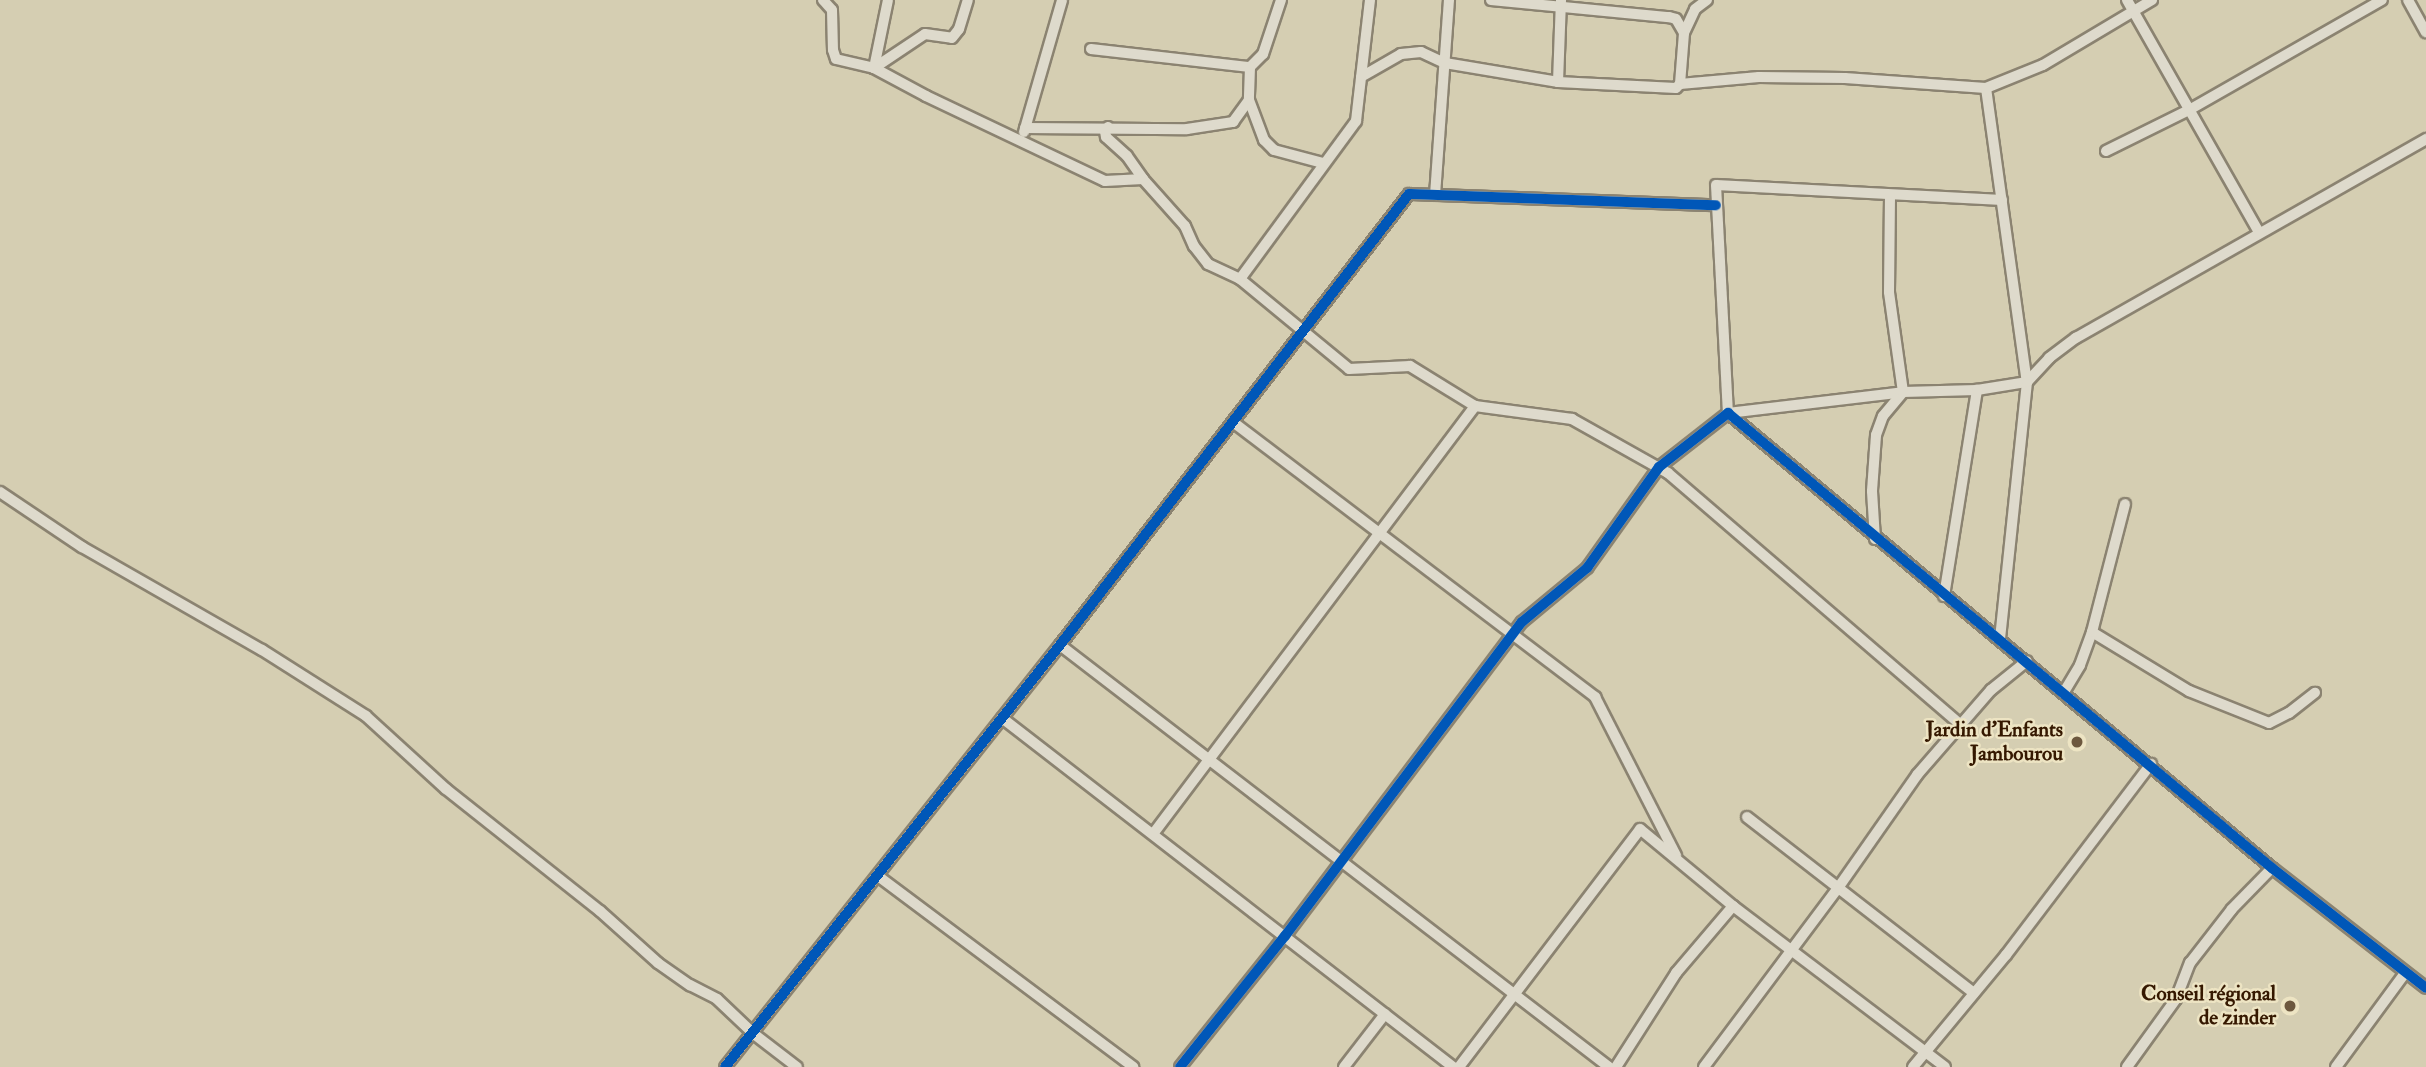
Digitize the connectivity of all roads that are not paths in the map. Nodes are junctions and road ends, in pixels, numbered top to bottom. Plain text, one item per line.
1 (822, 0) edge
2 (888, 0) edge
3 (968, 0) edge
4 (1062, 0) edge
5 (1281, 0) edge
6 (1370, 0) edge
7 (1450, 0) edge
8 (1491, 0) edge
9 (1707, 0) edge
10 (2127, 0) edge
11 (2152, 0) edge
12 (2382, 0) edge
13 (2408, 0) edge
14 (1560, 4) edge
15 (2133, 11) junction
16 (2426, 32) edge
17 (1684, 33) junction
18 (1091, 48) dead end
19 (1445, 63) junction
20 (1250, 66) junction
21 (874, 68) junction
22 (1361, 77) junction
23 (1558, 82) junction
24 (1680, 85) junction
25 (1986, 88) junction
26 (1249, 100) junction
27 (2189, 110) junction
28 (1108, 127) junction
29 (1024, 134) junction
30 (2426, 139) edge
31 (2106, 151) dead end
32 (1323, 163) junction
33 (1143, 179) junction
34 (1435, 195) junction
35 (1890, 196) junction
36 (2002, 200) junction
37 (1716, 205) junction
38 (2259, 232) junction
39 (1240, 279) junction
40 (1302, 332) junction
41 (2027, 382) junction
42 (1977, 390) junction
43 (1903, 391) junction
44 (1475, 406) junction
45 (1728, 413) junction
46 (1233, 422) junction
47 (1660, 467) junction
48 (0, 492) edge
49 (2125, 504) dead end
50 (1379, 533) junction
51 (1875, 539) junction
52 (1944, 596) junction
53 (2092, 632) junction
54 (1512, 634) junction
55 (2000, 640) junction
56 (1060, 645) junction
57 (2027, 662) junction
58 (2064, 692) junction
59 (2315, 693) dead end
60 (1002, 718) junction
61 (1960, 724) junction
62 (1209, 760) junction
63 (2151, 764) junction
64 (1747, 817) dead end
65 (1153, 834) junction
66 (1677, 858) junction
67 (1340, 860) junction
68 (2272, 867) junction
69 (878, 876) junction
70 (1838, 888) junction
71 (1732, 906) junction
72 (1284, 936) junction
73 (1792, 951) junction
74 (2405, 973) junction
75 (2426, 988) edge
76 (1974, 993) junction
77 (1514, 994) junction
78 (1385, 1014) junction
79 (754, 1034) junction
80 (1924, 1051) junction
81 (725, 1067) edge
82 (797, 1067) edge
83 (1133, 1067) edge
84 (1180, 1067) edge
85 (1344, 1067) edge
86 (1453, 1067) edge
87 (1459, 1067) edge
88 (1609, 1067) edge
89 (1616, 1067) edge
90 (1704, 1067) edge
91 (1913, 1067) edge
92 (1945, 1067) edge
93 (2127, 1067) edge
94 (2336, 1067) edge

1 - 21 street
2 - 21 street
3 - 21 street
4 - 29 street
5 - 20 street
6 - 22 street
7 - 19 street
8 - 14 street
9 - 17 street
10 - 15 street
11 - 15 street
12 - 27 street
13 - 16 street
14 - 17 street
14 - 23 street
15 - 25 street
15 - 27 street
17 - 24 street
18 - 20 street
19 - 22 street
19 - 23 street
19 - 34 street
20 - 26 street
21 - 29 street
22 - 32 street
23 - 24 street
24 - 25 street
25 - 36 street
26 - 28 street
26 - 32 street
27 - 31 street
27 - 38 street
28 - 29 street
28 - 33 street
29 - 33 street
30 - 38 street
32 - 39 street
33 - 39 street
34 - 37 street
34 - 40 street
35 - 36 street
35 - 37 street
35 - 43 street
36 - 41 street
37 - 45 street
38 - 41 street
39 - 40 street
40 - 44 street
40 - 46 street
41 - 42 street
41 - 55 street
42 - 43 street
42 - 52 street
43 - 45 street
43 - 51 street
44 - 47 street
44 - 50 street
45 - 47 street
45 - 51 street
46 - 50 street
46 - 56 street
47 - 54 street
47 - 61 street
48 - 79 street
49 - 53 street
50 - 54 street
50 - 62 street
51 - 52 street
52 - 55 street
53 - 58 street
53 - 59 street
54 - 66 street
54 - 67 street
55 - 57 street
56 - 60 street
56 - 62 street
57 - 58 street
57 - 61 street
58 - 63 street
60 - 65 street
60 - 69 street
61 - 70 street
62 - 65 street
62 - 67 street
63 - 68 street
63 - 76 street
64 - 70 street
65 - 72 street
66 - 71 street
66 - 77 street
67 - 72 street
67 - 77 street
68 - 74 street
68 - 93 street
69 - 79 street
69 - 83 street
70 - 73 street
70 - 76 street
71 - 73 street
71 - 89 street
72 - 78 street
72 - 84 street
73 - 80 street
73 - 90 street
74 - 75 street
74 - 94 street
76 - 80 street
77 - 87 street
77 - 88 street
78 - 85 street
78 - 86 street
79 - 81 street
79 - 82 street
80 - 91 street
80 - 92 street

